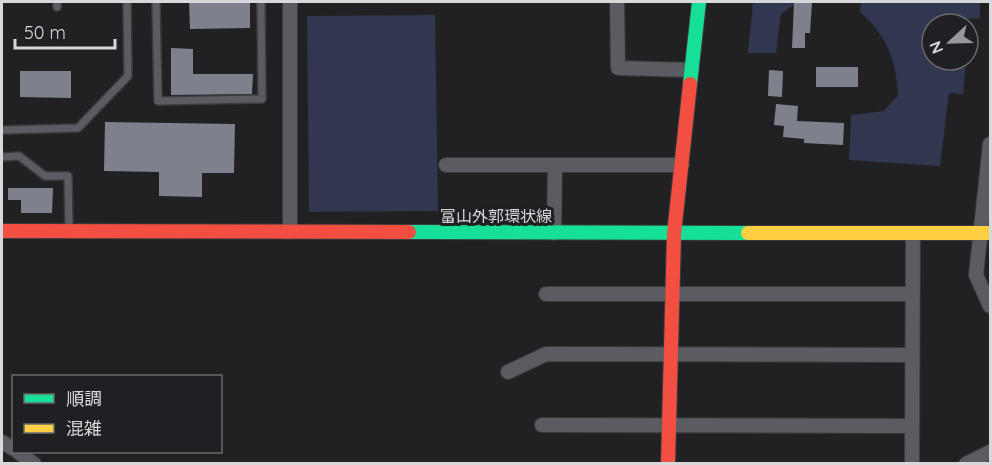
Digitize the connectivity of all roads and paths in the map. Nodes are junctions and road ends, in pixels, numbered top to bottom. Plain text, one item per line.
1 (127, 2) edge
2 (156, 2) edge
3 (261, 2) edge
4 (291, 2) edge
5 (617, 2) edge
6 (699, 2) edge
7 (692, 70) junction
8 (2, 130) edge
9 (990, 144) edge
10 (2, 157) edge
11 (446, 165) dead end
12 (555, 165) junction
13 (682, 165) junction
14 (2, 231) edge
15 (69, 231) junction
16 (290, 232) junction
17 (554, 233) junction
18 (675, 234) junction
19 (986, 234) edge
20 (913, 235) junction
21 (546, 294) dead end
22 (673, 294) junction
23 (912, 294) junction
24 (990, 306) edge
25 (671, 355) junction
26 (911, 355) junction
27 (508, 372) dead end
28 (542, 425) dead end
29 (669, 425) junction
30 (910, 426) junction
31 (990, 452) edge
32 (19, 453) edge
33 (34, 464) edge
34 (668, 464) edge
35 (912, 464) edge
36 (966, 464) edge

1 - 8 lane
2 - 3 lane
4 - 16 street
5 - 7 street
6 - 7 main road
7 - 13 main road
9 - 19 street
10 - 15 lane
11 - 12 street
12 - 13 street
12 - 17 street
13 - 18 main road
14 - 15 main road, 富山外郭環状線
15 - 16 main road, 富山外郭環状線
16 - 17 main road, 富山外郭環状線
17 - 18 main road, 富山外郭環状線
18 - 20 main road, 富山外郭環状線
18 - 22 main road
19 - 20 main road, 富山外郭環状線
19 - 24 street
20 - 23 street
21 - 22 street
22 - 23 street
22 - 25 main road
23 - 26 street
25 - 26 street
25 - 27 street
25 - 29 main road
26 - 30 street
28 - 29 street
29 - 30 street
29 - 34 main road
30 - 35 street
31 - 36 street
32 - 33 street

